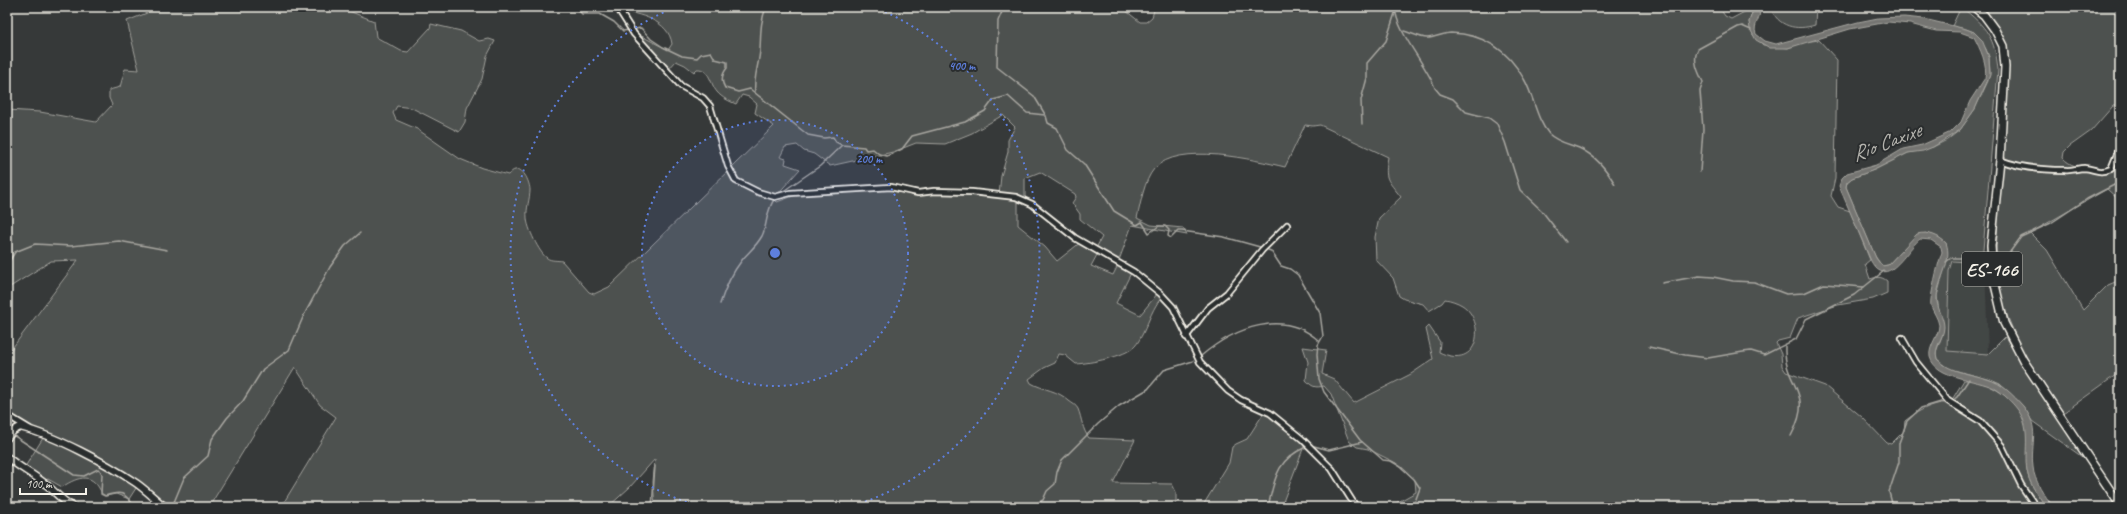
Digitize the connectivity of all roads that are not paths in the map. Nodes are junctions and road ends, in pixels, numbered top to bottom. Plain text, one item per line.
1 (617, 7) edge
2 (1974, 7) edge
3 (2120, 147) edge
4 (2000, 160) junction
5 (1287, 225) dead end
6 (1186, 337) junction
7 (1902, 338) dead end
8 (7, 414) edge
9 (32, 430) junction
10 (9, 435) edge
11 (7, 458) edge
12 (2120, 506) edge
13 (74, 507) edge
14 (165, 507) edge
15 (1356, 507) edge
16 (2036, 507) edge

1 - 6 street
2 - 4 main road, ES-166
3 - 4 street
4 - 12 main road, ES-166
5 - 6 street
6 - 15 street
7 - 16 street
8 - 9 street
9 - 10 street
9 - 14 street
11 - 13 street

